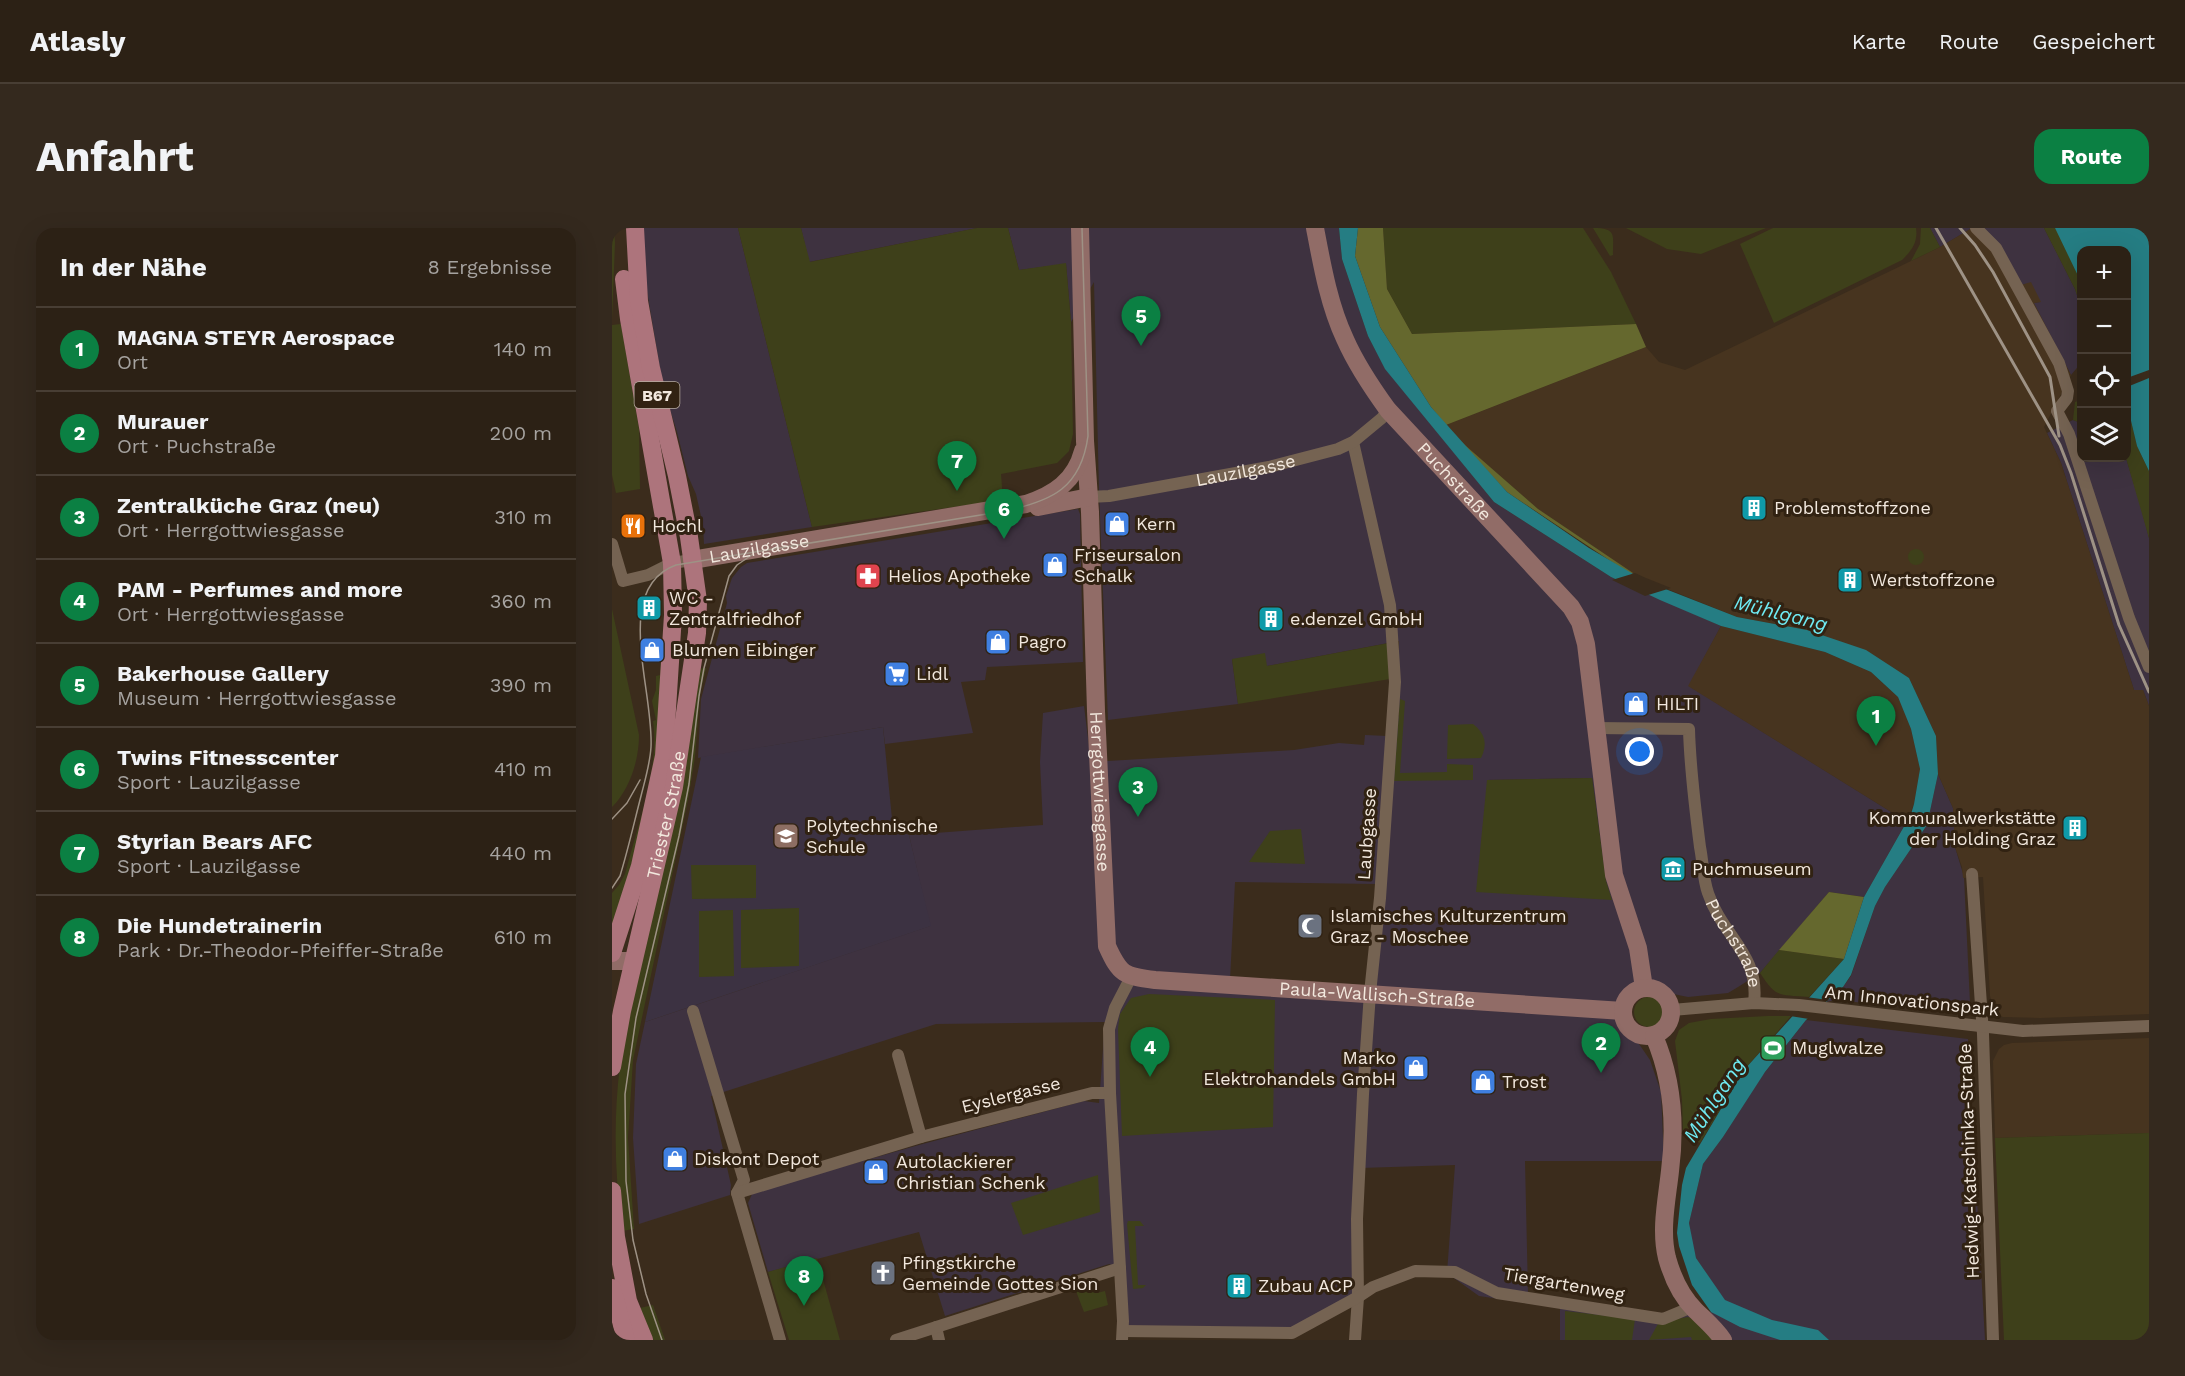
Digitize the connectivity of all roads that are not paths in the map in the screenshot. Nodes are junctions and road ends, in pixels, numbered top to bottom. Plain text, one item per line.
1 (622, 228) edge
2 (634, 228) edge
3 (1080, 228) edge
4 (1315, 228) edge
5 (1976, 228) edge
6 (1388, 410) junction
7 (1085, 441) junction
8 (1353, 442) junction
9 (1071, 477) junction
10 (1089, 497) junction
11 (1002, 509) junction
12 (612, 544) edge
13 (692, 560) junction
14 (672, 563) junction
15 (2149, 667) edge
16 (1595, 728) junction
17 (1972, 874) dead end
18 (612, 953) edge
19 (612, 961) edge
20 (633, 961) junction
21 (1131, 977) junction
22 (1644, 988) junction
23 (1370, 993) junction
24 (1755, 1003) junction
25 (1672, 1010) junction
26 (693, 1011) dead end
27 (1623, 1011) junction
28 (2149, 1026) edge
29 (1982, 1027) junction
30 (1654, 1036) junction
31 (898, 1055) dead end
32 (612, 1067) edge
33 (1110, 1093) junction
34 (921, 1137) junction
35 (612, 1191) edge
36 (737, 1193) junction
37 (1120, 1268) junction
38 (612, 1288) edge
39 (1358, 1297) junction
40 (1692, 1307) junction
41 (936, 1327) junction
42 (1122, 1336) edge
43 (626, 1340) edge
44 (644, 1340) edge
45 (780, 1340) edge
46 (896, 1340) edge
47 (939, 1340) edge
48 (1355, 1340) edge
49 (1723, 1340) edge
50 (1993, 1340) edge

1 - 14 main road, Triester Straße / B67
2 - 13 main road, Triester Straße / B67
3 - 7 street, Herrgottwiesgasse
4 - 6 street, Puchstraße
5 - 15 street
6 - 8 street, Lauzilgasse
6 - 16 street, Puchstraße
7 - 9 street, Lauzilgasse
7 - 10 street, Herrgottwiesgasse
8 - 10 street, Lauzilgasse
8 - 23 street, Laubgasse
9 - 10 street
9 - 11 street, Lauzilgasse
10 - 11 street, Lauzilgasse
10 - 21 street, Herrgottwiesgasse
11 - 13 street, Lauzilgasse
12 - 14 street
13 - 14 street
13 - 20 main road, Triester Straße / B67
14 - 18 main road, Triester Straße / B67
16 - 22 street, Puchstraße
16 - 24 street, Puchstraße
17 - 29 street, Hedwig-Katschinka-Straße
19 - 20 street
20 - 32 main road, Triester Straße / B67
21 - 23 street, Paula-Wallisch-Straße
21 - 33 street
22 - 25 street
22 - 27 street
23 - 27 street, Paula-Wallisch-Straße
23 - 39 street, Laubgasse
24 - 25 street, Am Innovationspark
24 - 29 street, Am Innovationspark
25 - 30 street
26 - 36 street
27 - 30 street
28 - 29 street, Am Innovationspark
29 - 50 street, Hedwig-Katschinka-Straße
30 - 40 street
31 - 34 street
33 - 34 street, Eyslergasse
33 - 37 street
34 - 36 street, Eyslergasse
35 - 44 main road
36 - 45 street
37 - 41 street
37 - 42 street
38 - 43 main road
39 - 40 street, Tiergartenweg
39 - 42 street, Tiergartenweg
39 - 48 street, Laubgasse
40 - 49 street
41 - 46 street
41 - 47 street

